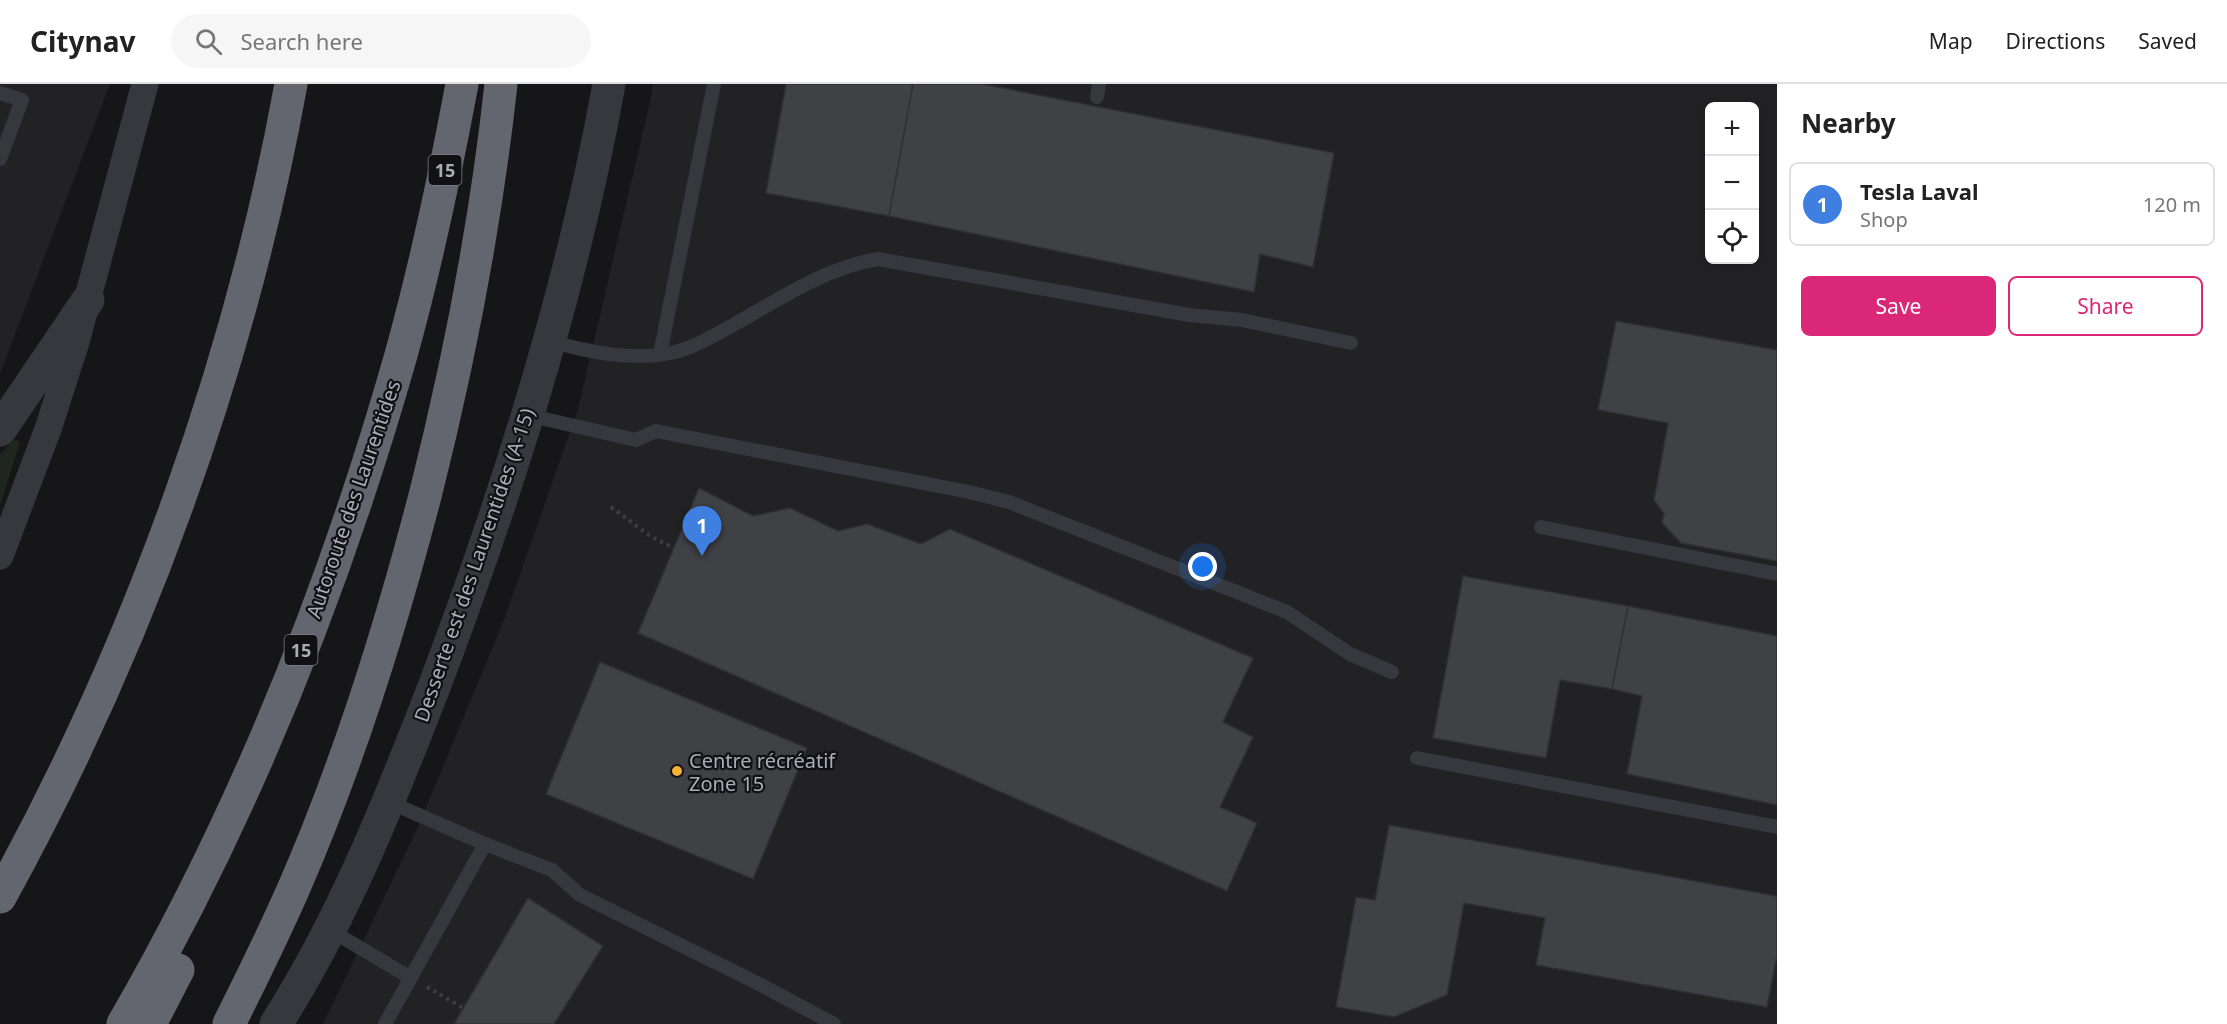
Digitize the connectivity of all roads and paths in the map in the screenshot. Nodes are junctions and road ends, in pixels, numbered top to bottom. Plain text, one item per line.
1 (146, 84) edge
2 (291, 84) edge
3 (462, 84) edge
4 (501, 84) edge
5 (609, 84) edge
6 (714, 84) edge
7 (0, 93) edge
8 (0, 159) edge
9 (88, 300) junction
10 (549, 340) junction
11 (1351, 344) dead end
12 (660, 354) junction
13 (527, 415) junction
14 (0, 430) edge
15 (611, 507) dead end
16 (1541, 527) dead end
17 (674, 548) dead end
18 (0, 556) edge
19 (1777, 574) edge
20 (298, 657) junction
21 (1392, 672) dead end
22 (74, 751) junction
23 (1417, 758) dead end
24 (388, 802) junction
25 (1777, 827) edge
26 (485, 844) junction
27 (0, 847) edge
28 (0, 897) edge
29 (330, 930) junction
30 (411, 978) junction
31 (429, 988) dead end
32 (463, 1008) dead end
33 (123, 1024) edge
34 (150, 1024) edge
35 (229, 1024) edge
36 (276, 1024) edge
37 (385, 1024) edge
38 (834, 1024) edge

1 - 9 street
2 - 22 highway
3 - 20 highway, Autoroute des Laurentides / 15
4 - 35 highway
5 - 10 street, Desserte est des Laurentides (A-15)
6 - 12 lane
7 - 8 lane
9 - 14 street
9 - 18 street
10 - 12 lane
10 - 13 street, Desserte est des Laurentides (A-15)
11 - 12 lane
13 - 21 lane
13 - 24 street, Desserte est des Laurentides (A-15)
15 - 17 path
16 - 19 lane
20 - 33 highway, Autoroute des Laurentides / 15
20 - 34 highway
22 - 27 highway
22 - 28 highway
23 - 25 lane
24 - 26 lane
24 - 29 street, Desserte est des Laurentides (A-15)
26 - 30 lane
26 - 38 lane
29 - 30 lane
29 - 36 street, Desserte est des Laurentides (A-15)
30 - 37 lane
31 - 32 path

